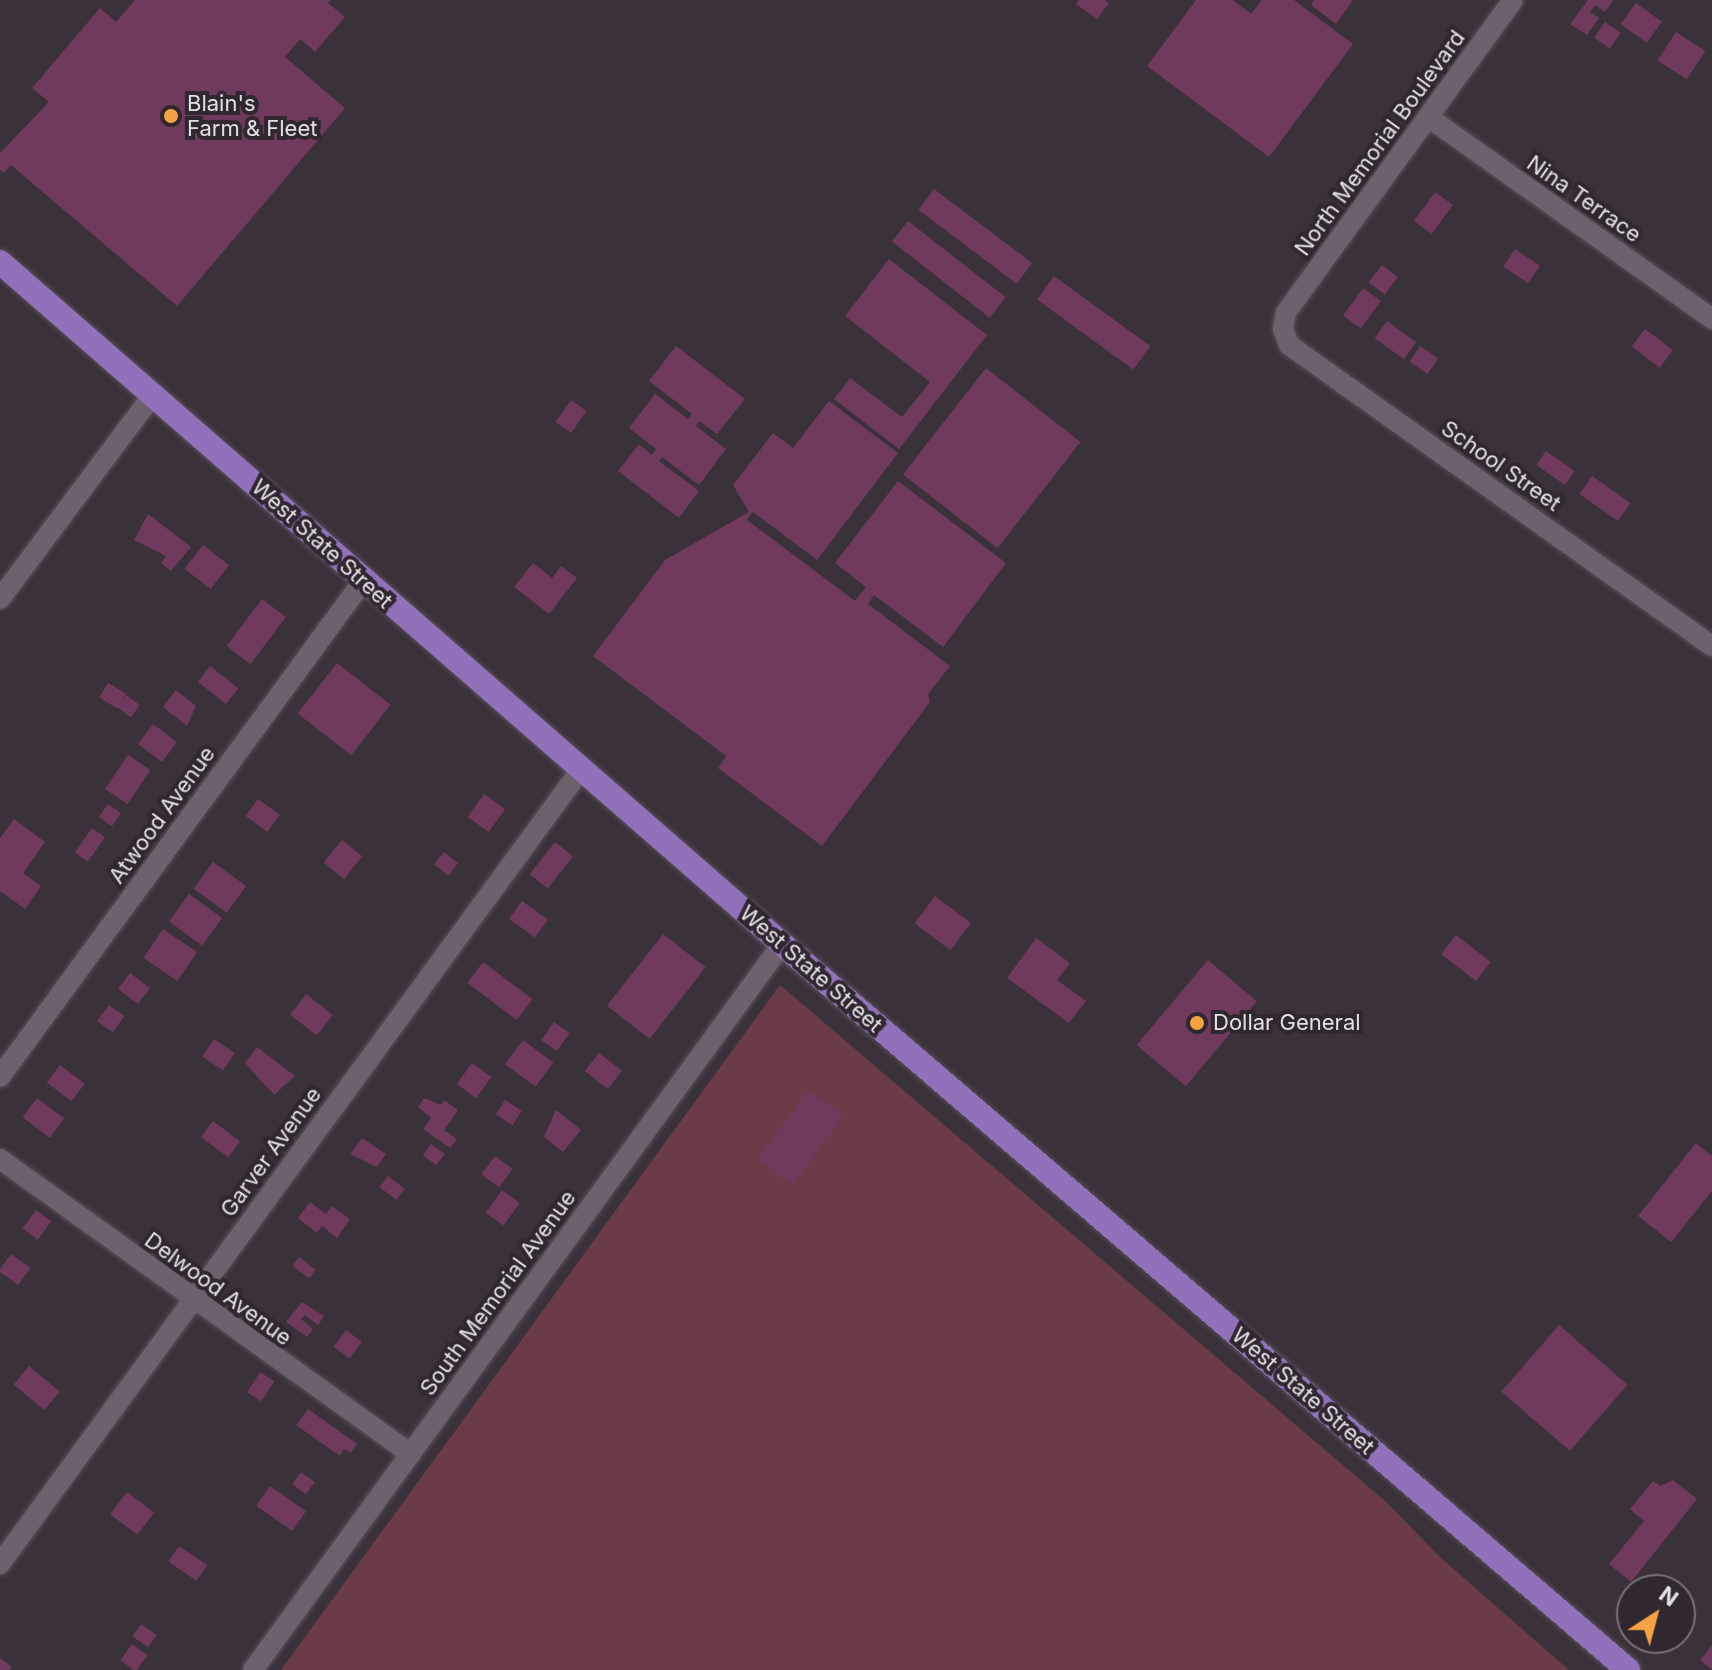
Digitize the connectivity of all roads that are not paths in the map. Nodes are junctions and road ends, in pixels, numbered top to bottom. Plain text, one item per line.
1 (1513, 0) edge
2 (1428, 117) junction
3 (0, 262) edge
4 (1286, 313) joint
5 (1712, 319) edge
6 (154, 393) junction
7 (363, 581) junction
8 (0, 599) edge
9 (1712, 646) edge
10 (582, 768) junction
11 (782, 944) junction
12 (0, 1077) edge
13 (0, 1159) edge
14 (191, 1301) junction
15 (411, 1454) junction
16 (0, 1564) edge
17 (253, 1670) edge
18 (1628, 1670) edge

1 - 2 street, North Memorial Boulevard
2 - 4 street, North Memorial Boulevard
2 - 5 street, Nina Terrace
3 - 6 main road, West State Street
4 - 9 street, School Street
6 - 7 main road, West State Street
6 - 8 street
7 - 10 main road, West State Street
7 - 12 street, Atwood Avenue
10 - 11 main road, West State Street
10 - 14 street, Garver Avenue
11 - 15 street, South Memorial Avenue
11 - 18 main road, West State Street
13 - 14 street, Delwood Avenue
14 - 15 street, Delwood Avenue
14 - 16 street, Garver Avenue
15 - 17 street, South Memorial Avenue

